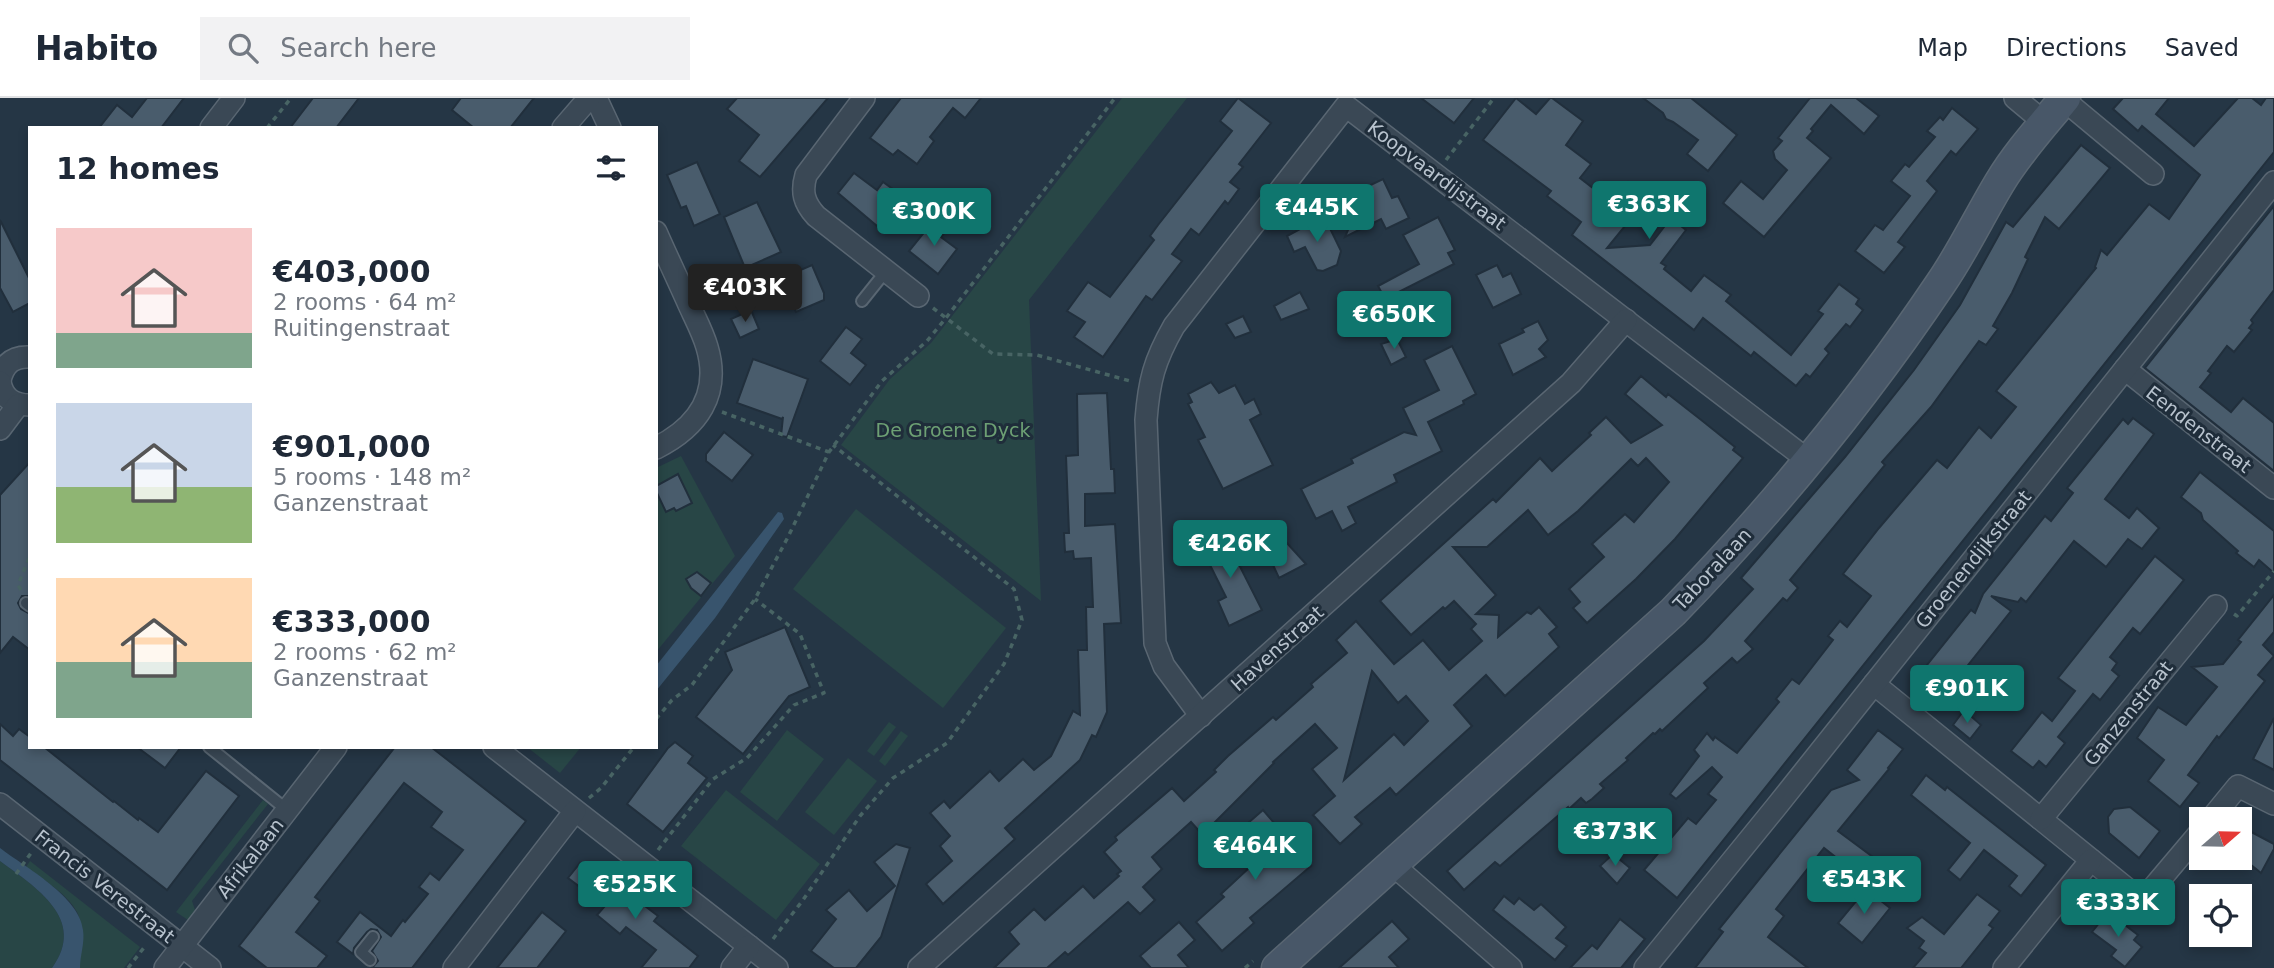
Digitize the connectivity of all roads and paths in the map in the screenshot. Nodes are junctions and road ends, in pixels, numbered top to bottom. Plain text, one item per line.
1 (234, 98) edge
2 (291, 98) edge
3 (589, 98) edge
4 (596, 98) edge
5 (864, 98) edge
6 (1115, 98) edge
7 (1494, 98) edge
8 (2014, 98) edge
9 (2064, 99) edge
10 (2045, 123) junction
11 (213, 126) edge
12 (269, 126) edge
13 (565, 126) edge
14 (609, 126) edge
15 (1435, 173) junction
16 (2153, 174) dead end
17 (2274, 182) edge
18 (658, 236) edge
19 (886, 271) junction
20 (918, 296) joint
21 (862, 301) dead end
22 (946, 318) junction
23 (1626, 320) junction
24 (28, 357) edge
25 (2125, 369) junction
26 (2, 376) edge
27 (1149, 387) junction
28 (24, 405) edge
29 (704, 405) junction
30 (0, 429) edge
31 (833, 445) junction
32 (658, 447) edge
33 (829, 452) junction
34 (1809, 461) junction
35 (2274, 488) edge
36 (28, 561) edge
37 (2274, 571) edge
38 (755, 599) junction
39 (28, 605) edge
40 (2216, 606) joint
41 (1874, 684) junction
42 (1201, 716) junction
43 (658, 717) edge
44 (211, 749) edge
45 (334, 749) edge
46 (497, 749) edge
47 (632, 749) edge
48 (0, 804) edge
49 (2274, 804) edge
50 (582, 805) junction
51 (2221, 807) edge
52 (287, 810) junction
53 (2041, 819) junction
54 (2189, 845) edge
55 (31, 853) dead end
56 (2091, 860) junction
57 (1392, 864) junction
58 (646, 866) junction
59 (16, 874) dead end
60 (373, 937) dead end
61 (148, 943) dead end
62 (182, 946) junction
63 (762, 956) edge
64 (370, 960) dead end
65 (1266, 963) edge
66 (128, 968) edge
67 (165, 968) edge
68 (210, 968) edge
69 (454, 968) edge
70 (732, 968) edge
71 (919, 968) edge
72 (1245, 968) edge
73 (1511, 968) edge
74 (1645, 968) edge
75 (2004, 968) edge

1 - 11 street
2 - 12 path
3 - 13 street
4 - 14 street
5 - 19 street
6 - 22 path
7 - 15 path
8 - 10 street
9 - 10 street, Taboralaan
9 - 16 street
10 - 34 street, Taboralaan
15 - 23 street, Koopvaardijstraat
15 - 27 street, Koopvaardijstraat
17 - 25 street, Groenendijkstraat
18 - 29 street
19 - 20 street
19 - 21 lane
20 - 22 path
22 - 27 path
22 - 31 path
23 - 34 street, Koopvaardijstraat
23 - 42 street, Havenstraat
24 - 26 street
25 - 35 street, Eendenstraat
25 - 41 street, Groenendijkstraat
26 - 28 street
27 - 42 street, Koopvaardijstraat
28 - 30 street
29 - 32 street
29 - 33 path
31 - 33 path
31 - 63 path
33 - 38 path
34 - 57 street, Taboralaan
36 - 39 path
37 - 40 path
38 - 43 path
38 - 58 path
40 - 53 street, Ganzenstraat
41 - 53 street
41 - 74 street, Groenendijkstraat
42 - 71 street, Havenstraat
44 - 52 lane
45 - 52 street, Afrikalaan
46 - 50 street
47 - 50 path
48 - 62 street, Francis Verestraat
49 - 51 street
50 - 58 street
50 - 69 street
52 - 62 street, Afrikalaan
53 - 56 street
54 - 56 street
55 - 59 path
56 - 75 street
57 - 65 street, Taboralaan
57 - 73 street
58 - 63 street
60 - 64 lane
61 - 66 path
62 - 67 street, Afrikalaan
62 - 68 street, Francis Verestraat
63 - 70 street
65 - 72 path

